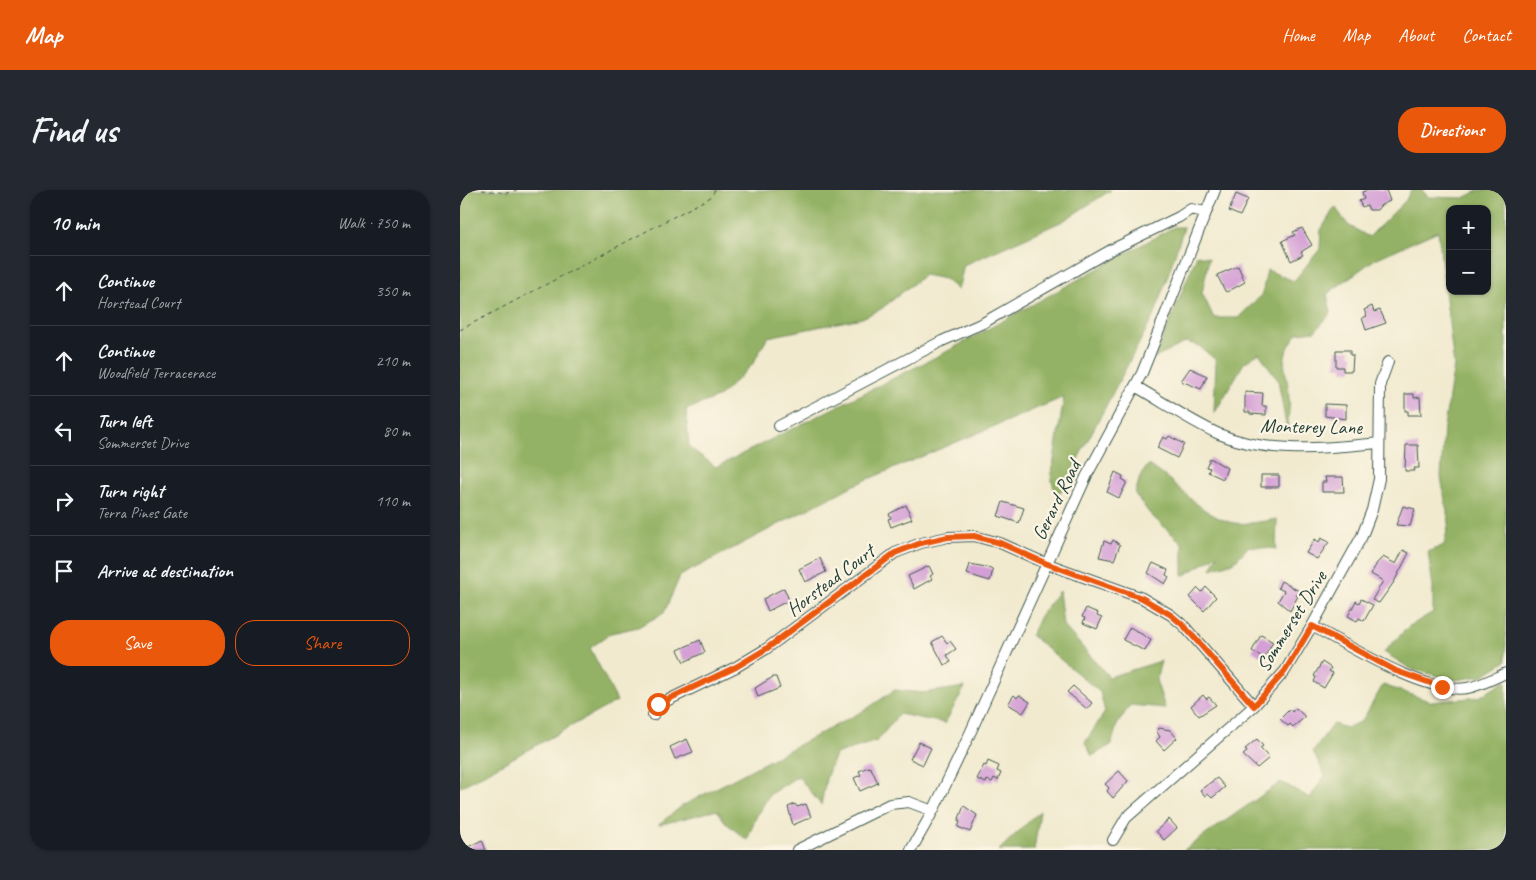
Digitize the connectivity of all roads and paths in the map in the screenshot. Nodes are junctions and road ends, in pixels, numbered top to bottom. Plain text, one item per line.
1 (482, 190) edge
2 (517, 190) edge
3 (714, 190) edge
4 (1215, 190) edge
5 (1205, 212) junction
6 (460, 330) edge
7 (1388, 362) dead end
8 (1135, 386) junction
9 (779, 426) dead end
10 (1379, 443) junction
11 (1045, 563) junction
12 (1312, 626) junction
13 (1506, 673) edge
14 (1254, 706) junction
15 (653, 715) dead end
16 (934, 810) junction
17 (1113, 840) dead end
18 (797, 850) edge
19 (911, 850) edge

1 - 2 path
3 - 6 path
4 - 5 street, Gerard Road
5 - 8 street, Gerard Road
5 - 9 street
7 - 10 street, Sommerset Drive
8 - 10 street, Monterey Lane
8 - 11 street, Gerard Road
10 - 12 street, Sommerset Drive
11 - 14 street, Horstead Court
11 - 15 street, Horstead Court
11 - 16 street, Gerard Road
12 - 13 street
12 - 14 street, Sommerset Drive
14 - 17 street, Sommerset Drive
16 - 18 street
16 - 19 street, Gerard Road

